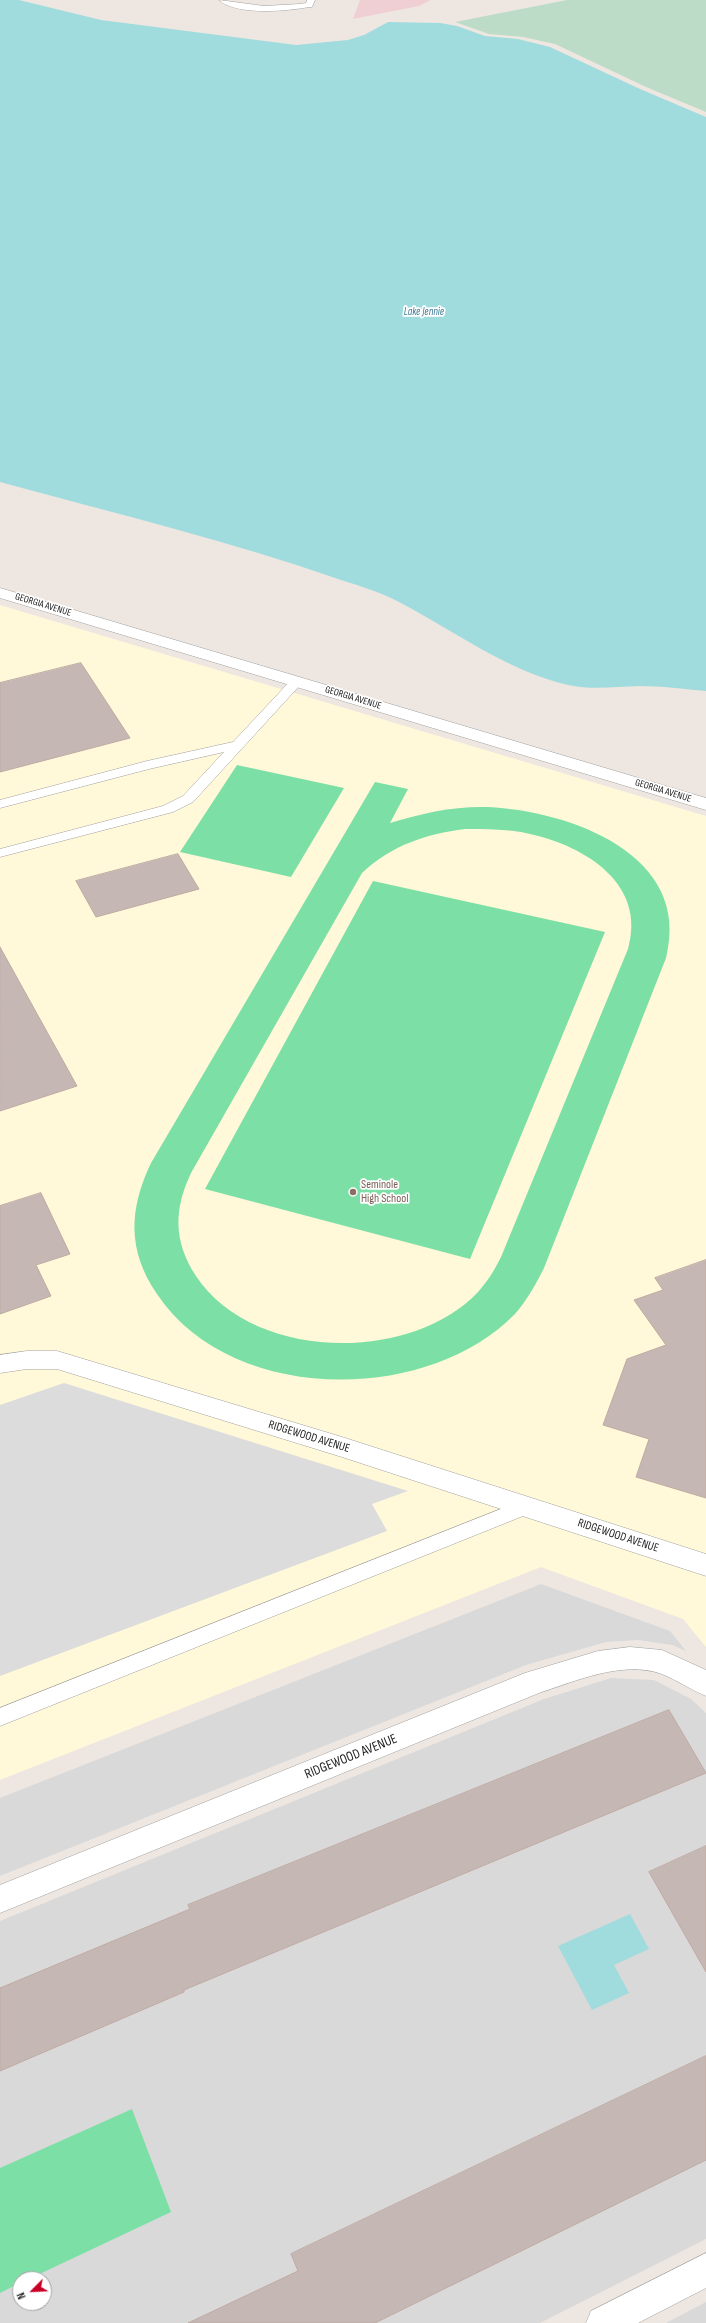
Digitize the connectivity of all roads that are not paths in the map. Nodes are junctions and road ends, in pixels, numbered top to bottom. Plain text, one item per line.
1 (223, 0) edge
2 (311, 0) edge
3 (0, 593) edge
4 (297, 681) junction
5 (238, 745) junction
6 (0, 804) edge
7 (706, 804) edge
8 (0, 853) edge
9 (0, 1364) edge
10 (526, 1507) junction
11 (706, 1565) edge
12 (706, 1684) edge
13 (0, 1717) edge
14 (0, 1899) edge
15 (706, 2270) edge
16 (603, 2323) edge

1 - 2 lane
3 - 4 street, GEORGIA AVENUE
4 - 5 lane
4 - 7 street, GEORGIA AVENUE
5 - 6 lane
5 - 8 lane
9 - 10 street, RIDGEWOOD AVENUE
10 - 11 street, RIDGEWOOD AVENUE
10 - 13 lane
12 - 14 street, RIDGEWOOD AVENUE
15 - 16 street

